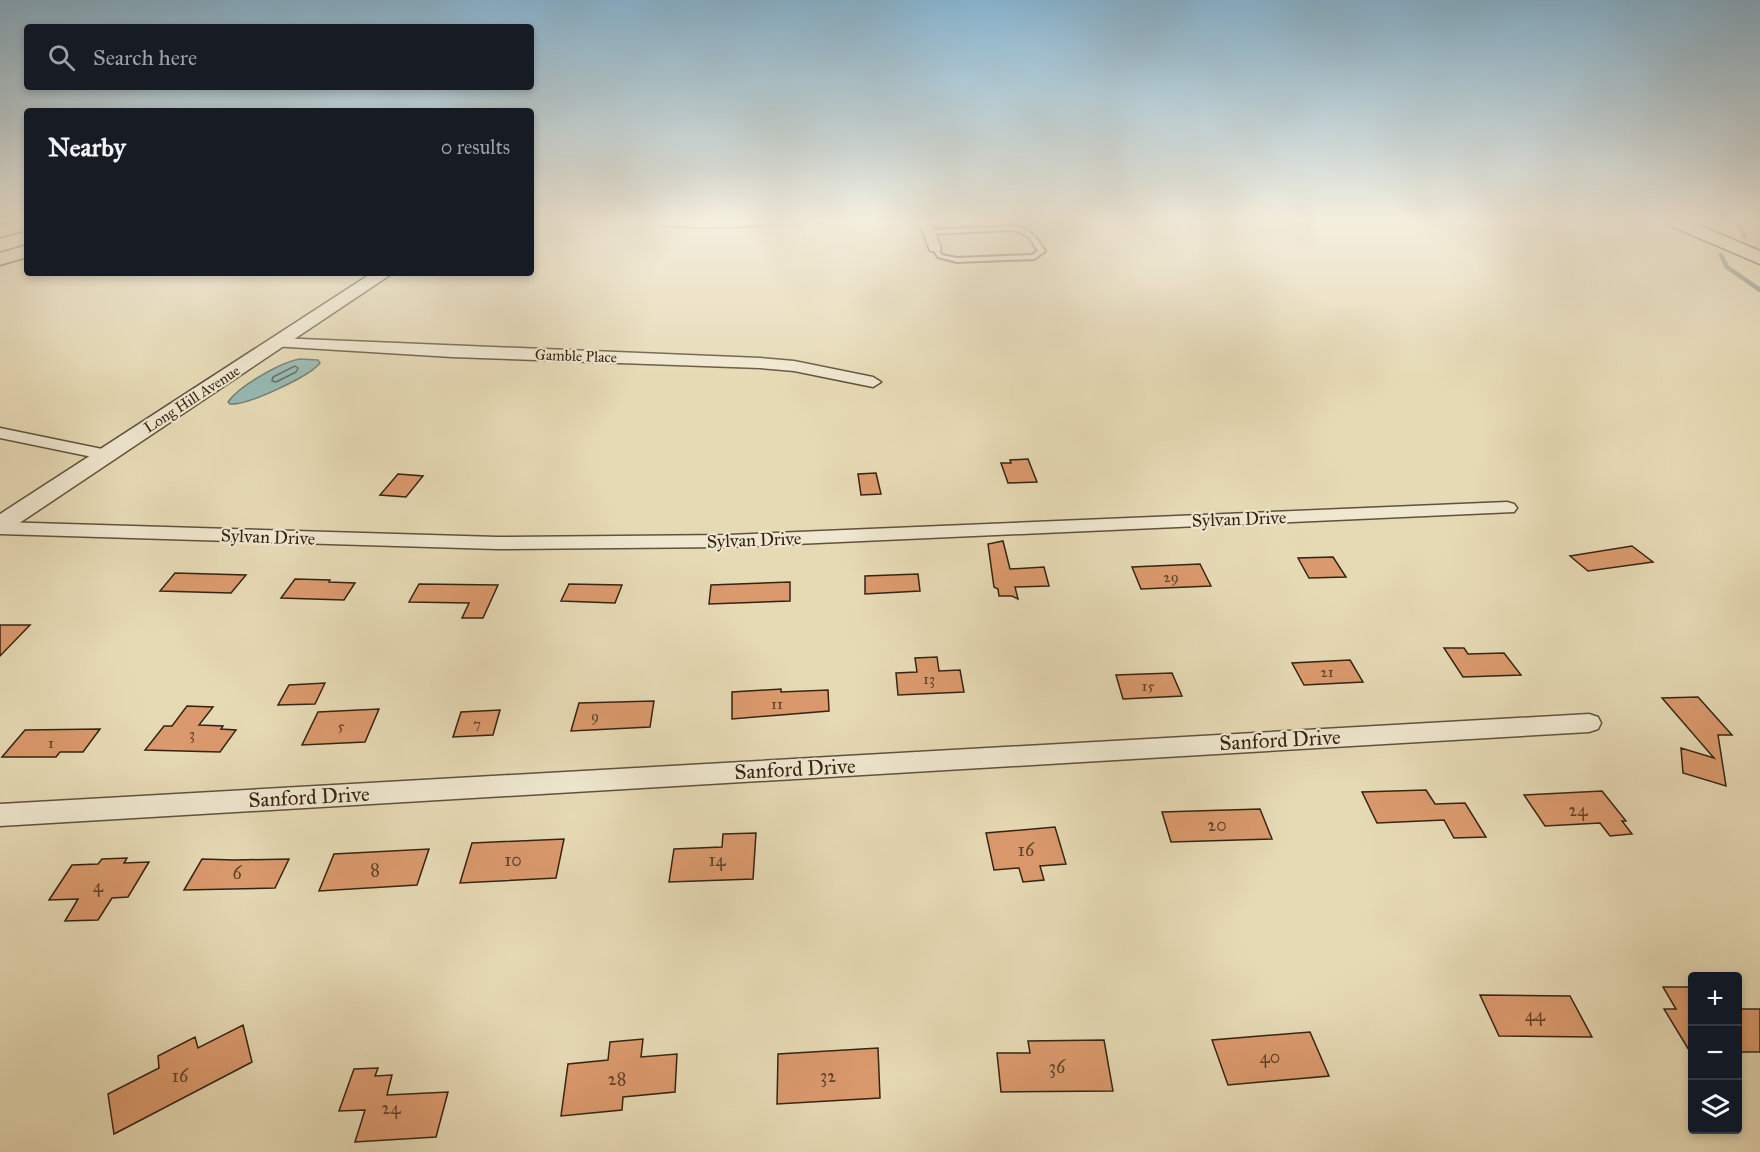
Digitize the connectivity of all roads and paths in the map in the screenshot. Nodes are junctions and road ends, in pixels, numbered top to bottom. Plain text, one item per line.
1 (379, 276) edge
2 (277, 343) junction
3 (873, 382) dead end
4 (0, 433) edge
5 (107, 455) junction
6 (1507, 508) dead end
7 (0, 527) edge
8 (1589, 723) dead end
9 (0, 814) edge

1 - 2 street, Long Hill Avenue
2 - 3 street, Gamble Place
2 - 5 street, Long Hill Avenue
4 - 5 street
5 - 7 street, Long Hill Avenue
6 - 7 street, Sylvan Drive
8 - 9 street, Sanford Drive

